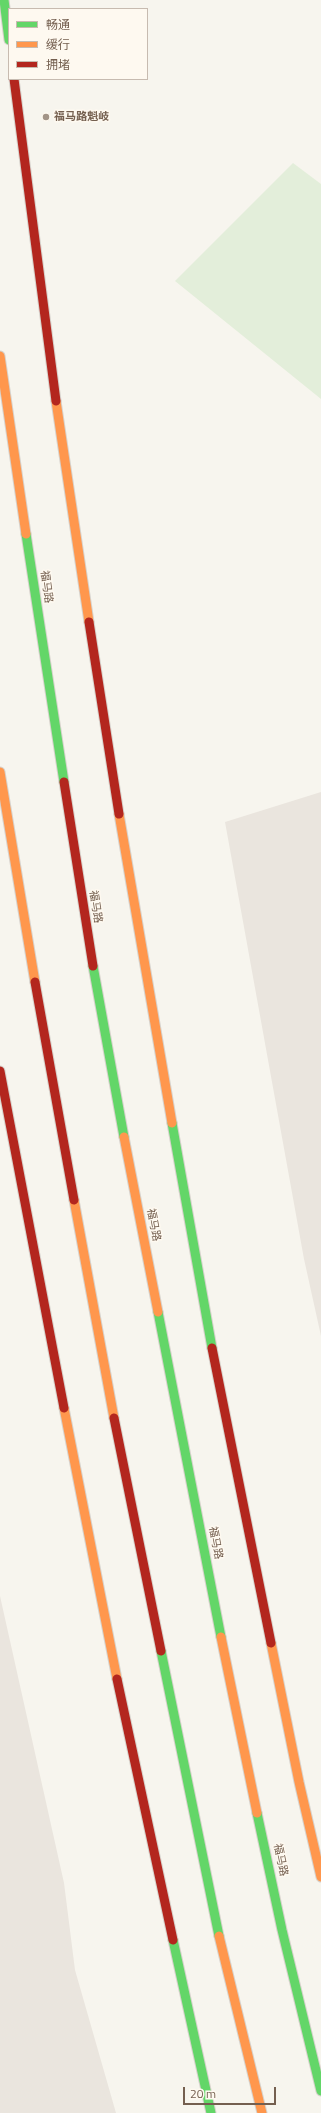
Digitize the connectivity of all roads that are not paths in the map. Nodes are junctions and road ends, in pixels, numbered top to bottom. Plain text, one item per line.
1 (4, 0) edge
2 (8, 32) edge
3 (14, 80) edge
4 (0, 356) edge
5 (0, 772) edge
6 (0, 1070) edge
7 (321, 1878) edge
8 (321, 2091) edge
9 (211, 2113) edge
10 (262, 2113) edge

1 - 2 main road
3 - 7 main road
4 - 8 main road, 福马路
5 - 10 main road
6 - 9 main road

